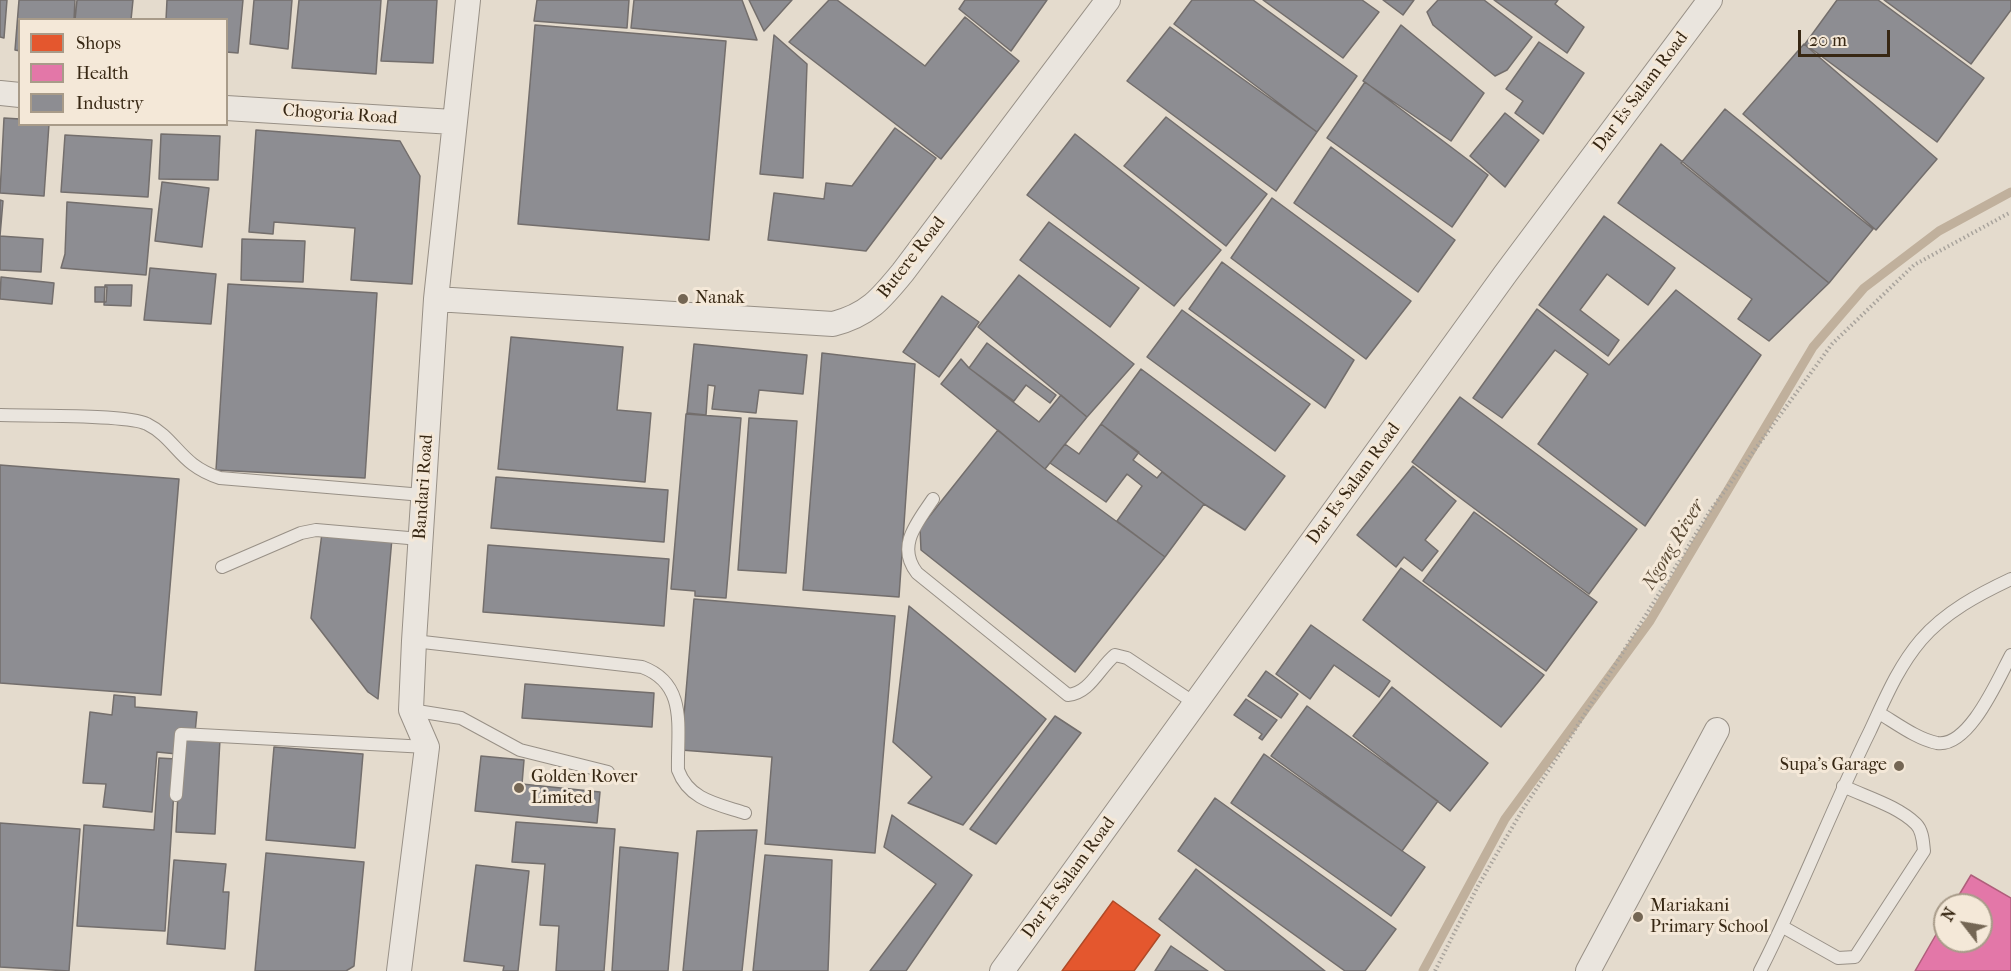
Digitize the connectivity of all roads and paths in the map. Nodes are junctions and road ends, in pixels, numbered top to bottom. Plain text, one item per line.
1 (468, 0) edge
2 (1108, 0) edge
3 (1710, 0) edge
4 (0, 93) edge
5 (18, 95) edge
6 (228, 108) edge
7 (453, 122) junction
8 (2011, 212) edge
9 (436, 299) junction
10 (0, 415) edge
11 (423, 495) junction
12 (933, 499) dead end
13 (420, 538) junction
14 (222, 567) dead end
15 (2011, 579) edge
16 (414, 641) junction
17 (2011, 655) edge
18 (1196, 704) junction
19 (411, 710) junction
20 (1879, 713) junction
21 (1717, 730) dead end
22 (428, 747) junction
23 (608, 772) dead end
24 (1843, 786) junction
25 (176, 795) dead end
26 (745, 813) dead end
27 (1783, 927) junction
28 (399, 971) edge
29 (1002, 971) edge
30 (1435, 971) edge
31 (1588, 971) edge
32 (1760, 971) edge

1 - 7 street, Bandari Road
2 - 9 street, Butere Road
3 - 18 street, Dar Es Salam Road
4 - 5 street
6 - 7 street, Chogoria Road
7 - 9 street, Bandari Road
8 - 30 path
9 - 11 street, Bandari Road
10 - 11 lane
11 - 13 street, Bandari Road
12 - 18 lane
13 - 14 lane
13 - 16 street, Bandari Road
15 - 20 lane
16 - 19 street, Bandari Road
16 - 26 lane
17 - 20 lane
18 - 29 street, Dar Es Salam Road
19 - 22 street, Bandari Road
19 - 23 lane
20 - 24 lane
21 - 31 street
22 - 25 lane
22 - 28 street
24 - 27 lane
24 - 27 lane
27 - 32 lane

